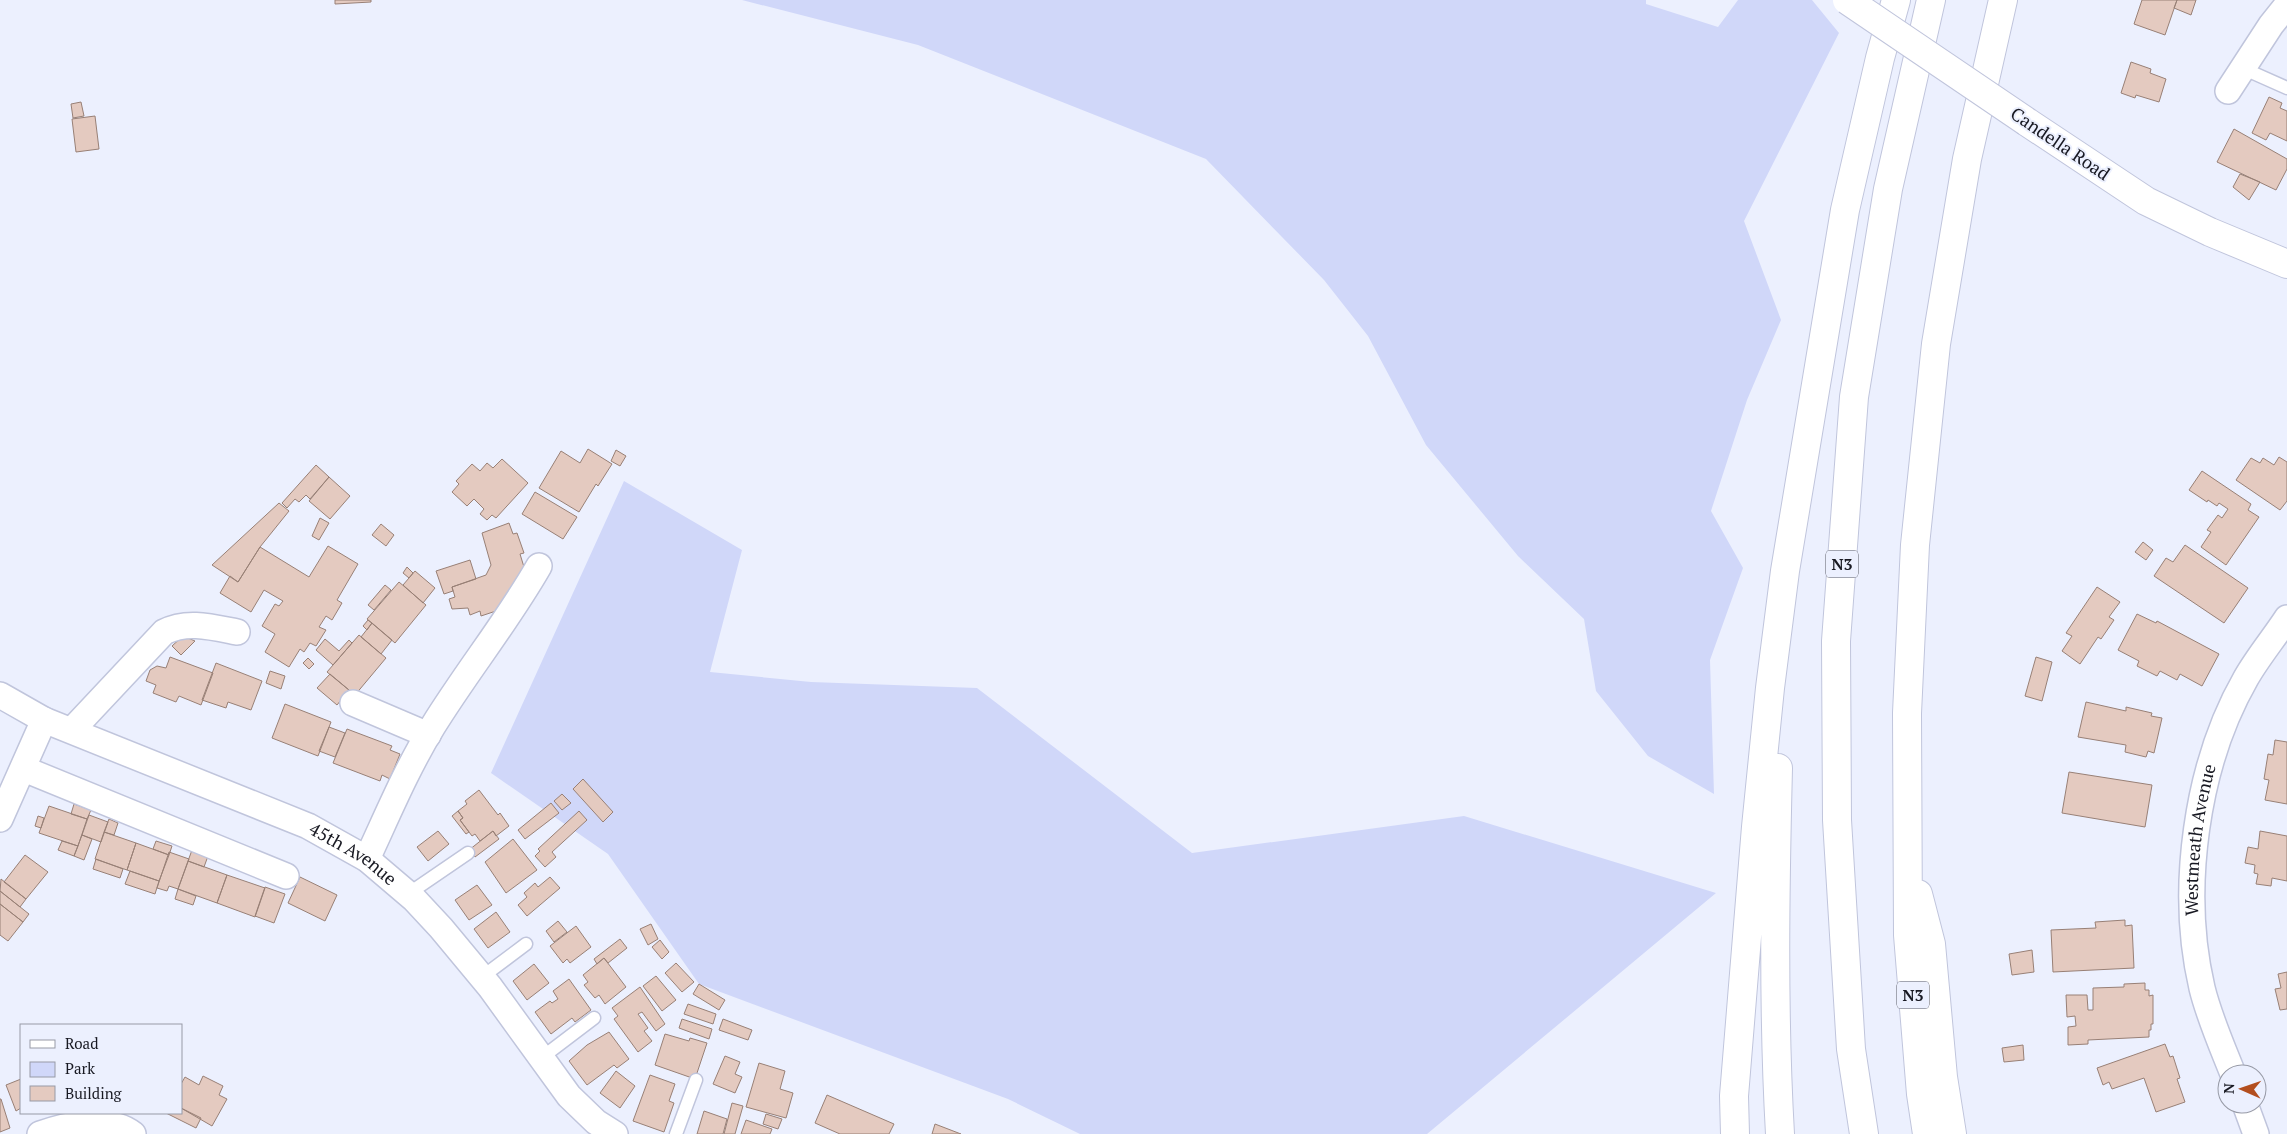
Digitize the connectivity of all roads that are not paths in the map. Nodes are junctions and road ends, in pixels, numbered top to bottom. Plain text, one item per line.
1 (1847, 0) edge
2 (1896, 0) edge
3 (1931, 0) edge
4 (2003, 0) edge
5 (2287, 4) edge
6 (2242, 68) junction
7 (2287, 88) edge
8 (2228, 91) dead end
9 (2287, 264) edge
10 (539, 566) dead end
11 (1785, 572) junction
12 (2287, 618) edge
13 (237, 632) dead end
14 (0, 695) edge
15 (353, 703) dead end
16 (44, 720) junction
17 (72, 730) junction
18 (428, 735) junction
19 (24, 769) junction
20 (0, 819) edge
21 (468, 853) dead end
22 (1908, 856) junction
23 (367, 859) junction
24 (286, 876) dead end
25 (408, 894) junction
26 (526, 944) dead end
27 (482, 978) junction
28 (594, 1018) dead end
29 (540, 1059) junction
30 (2229, 1064) edge
31 (696, 1080) dead end
32 (2249, 1114) edge
33 (40, 1134) edge
34 (133, 1134) edge
35 (615, 1134) edge
36 (676, 1134) edge
37 (1735, 1134) edge
38 (1780, 1134) edge
39 (1864, 1134) edge
40 (1927, 1134) edge
41 (1952, 1134) edge
42 (2256, 1134) edge

1 - 9 main road, Candella Road, bridge
2 - 11 main road
3 - 39 main road, N3
4 - 22 main road, N3
5 - 6 street
6 - 7 lane
6 - 8 street
10 - 18 street
11 - 37 main road
11 - 38 main road
12 - 30 street, Westmeath Avenue
13 - 17 street
14 - 16 street, 45th Avenue
15 - 18 street
16 - 17 street, 45th Avenue
16 - 19 street
17 - 23 street, 45th Avenue
18 - 23 street
19 - 20 street
19 - 24 street
21 - 25 lane
22 - 40 main road, N3
22 - 41 main road
23 - 25 street, 45th Avenue
25 - 27 street, 45th Avenue
26 - 27 lane
27 - 29 street, 45th Avenue
28 - 29 lane
29 - 35 street, 45th Avenue
31 - 36 lane
32 - 42 street
33 - 34 street

